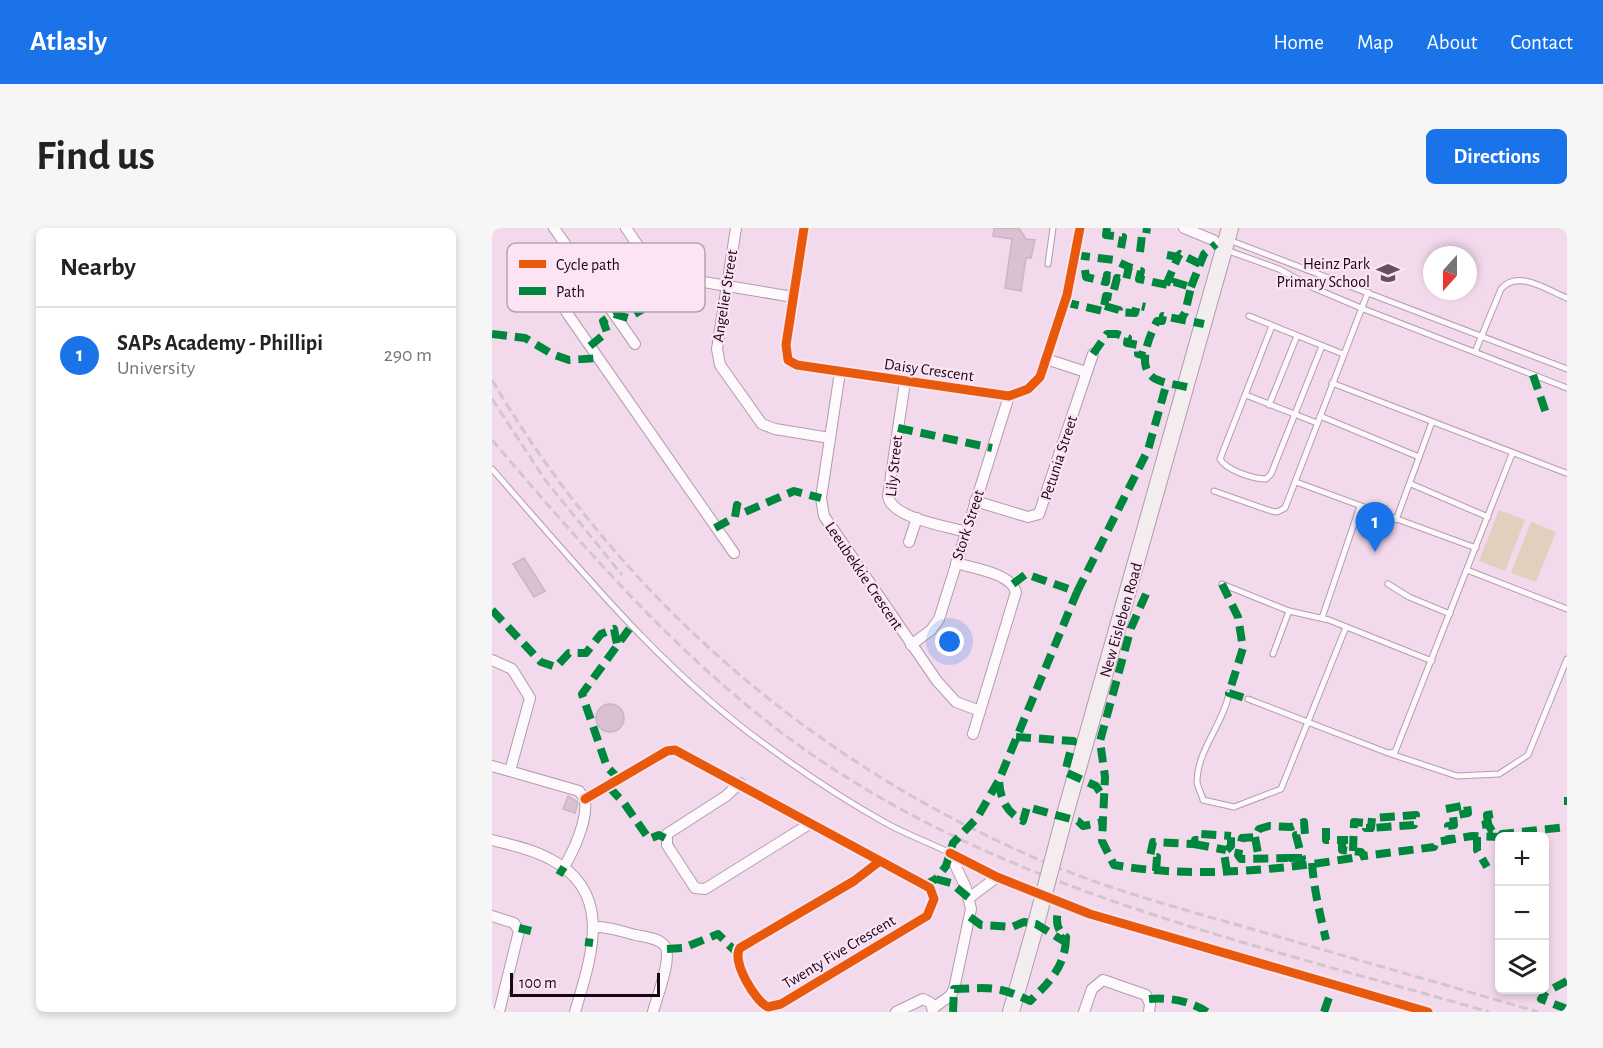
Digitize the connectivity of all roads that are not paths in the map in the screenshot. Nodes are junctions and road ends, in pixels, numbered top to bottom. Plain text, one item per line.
1 (554, 228) edge
2 (626, 228) edge
3 (736, 228) edge
4 (804, 228) edge
5 (1053, 228) edge
6 (1080, 228) edge
7 (1184, 228) edge
8 (1223, 239) edge
9 (564, 243) edge
10 (636, 243) edge
11 (1048, 264) dead end
12 (1298, 266) junction
13 (1293, 277) junction
14 (705, 282) edge
15 (726, 286) junction
16 (1368, 292) junction
17 (794, 297) junction
18 (1567, 298) edge
19 (1362, 308) junction
20 (566, 312) edge
21 (612, 312) edge
22 (1249, 316) dead end
23 (1272, 326) junction
24 (1482, 335) junction
25 (1297, 336) junction
26 (635, 344) dead end
27 (1322, 346) junction
28 (1475, 352) junction
29 (1093, 354) dead end
30 (1343, 354) junction
31 (1046, 358) junction
32 (1567, 369) edge
33 (840, 372) junction
34 (1086, 372) junction
35 (905, 382) junction
36 (1332, 383) junction
37 (1567, 388) edge
38 (1246, 394) junction
39 (1009, 396) junction
40 (1269, 405) junction
41 (1294, 415) junction
42 (1320, 416) junction
43 (1432, 422) junction
44 (1317, 423) junction
45 (830, 438) junction
46 (1512, 454) junction
47 (1419, 457) junction
48 (492, 469) edge
49 (1566, 473) edge
50 (1296, 482) junction
51 (1411, 484) junction
52 (1214, 491) dead end
53 (975, 501) junction
54 (1360, 506) junction
55 (1488, 517) junction
56 (917, 518) junction
57 (1396, 520) junction
58 (966, 532) junction
59 (909, 542) dead end
60 (1476, 548) junction
61 (734, 553) dead end
62 (956, 563) junction
63 (1467, 570) junction
64 (1222, 584) dead end
65 (1388, 584) dead end
66 (1567, 609) edge
67 (1289, 611) junction
68 (1450, 614) junction
69 (1322, 618) junction
70 (1346, 627) junction
71 (911, 645) junction
72 (1273, 654) dead end
73 (1567, 659) edge
74 (492, 660) edge
75 (1432, 661) junction
76 (1230, 693) dead end
77 (1248, 699) dead end
78 (980, 711) junction
79 (1308, 722) junction
80 (973, 735) dead end
81 (1390, 754) junction
82 (492, 766) edge
83 (510, 771) junction
84 (740, 783) junction
85 (585, 799) junction
86 (811, 823) junction
87 (492, 840) edge
88 (950, 853) junction
89 (880, 861) junction
90 (564, 867) junction
91 (997, 877) junction
92 (969, 898) junction
93 (492, 916) edge
94 (594, 927) junction
95 (933, 1010) edge
96 (499, 1012) edge
97 (577, 1012) edge
98 (652, 1012) edge
99 (896, 1012) edge
100 (1011, 1012) edge
101 (1084, 1012) edge
102 (1149, 1012) edge
103 (1428, 1012) edge

1 - 9 street
2 - 10 street
3 - 15 street, Angelier Street
4 - 17 street, Daisy Crescent
5 - 11 lane
6 - 31 street
7 - 8 street
8 - 12 lane
8 - 13 lane
8 - 100 main road, New Eisleben Road, bridge
12 - 13 lane
12 - 16 lane
13 - 19 lane
14 - 15 street
15 - 17 street
15 - 45 street, Angelier Street
16 - 19 lane
16 - 24 lane
17 - 33 street, Daisy Crescent
18 - 24 lane
19 - 28 lane
19 - 30 lane
20 - 61 street
21 - 26 street
22 - 23 lane
23 - 25 lane
23 - 38 lane
24 - 28 lane
24 - 32 lane
25 - 27 lane
25 - 40 lane
27 - 30 lane
27 - 41 lane
28 - 37 lane
29 - 34 street, Petunia Street
30 - 36 lane
31 - 34 street
31 - 39 street
33 - 35 street, Daisy Crescent
33 - 45 street, Leeubekkie Crescent
34 - 53 street, Petunia Street
35 - 39 street, Daisy Crescent
35 - 56 street, Lily Street
36 - 42 lane
36 - 43 lane
38 - 40 lane
38 - 41 lane
39 - 53 street, Stork Street
40 - 41 lane
41 - 44 lane
42 - 44 lane
42 - 47 lane
43 - 46 lane
43 - 47 lane
44 - 50 lane
45 - 71 street, Leeubekkie Crescent
46 - 49 lane
46 - 55 lane
47 - 51 lane
48 - 88 lane
50 - 52 lane
50 - 54 lane
51 - 55 lane
51 - 57 lane
53 - 58 street, Stork Street
54 - 57 lane
54 - 69 lane
55 - 60 lane
56 - 58 street, Lily Street
56 - 59 street
57 - 60 lane
58 - 62 street, Stork Street
60 - 63 lane
62 - 71 street, Stork Street
62 - 78 street
63 - 66 lane
63 - 68 lane
64 - 67 lane
65 - 68 lane
67 - 69 lane
67 - 72 lane
68 - 75 lane
69 - 70 lane
70 - 75 lane
70 - 79 lane
71 - 78 street, Leeubekkie Crescent
73 - 81 lane
74 - 83 street
75 - 81 lane
76 - 79 lane
77 - 79 lane
78 - 80 street
79 - 81 lane
82 - 83 street
83 - 85 street
84 - 85 street, Twenty Five Crescent
84 - 86 street, Twenty Five Crescent
84 - 86 street
85 - 90 street
86 - 89 street, Twenty Five Crescent
87 - 90 street
88 - 91 street
88 - 92 street
89 - 89 street, Twenty Five Crescent
90 - 94 street
91 - 92 street
91 - 103 street
92 - 95 street
93 - 96 street
94 - 97 street
94 - 98 street
95 - 99 street
101 - 102 street

